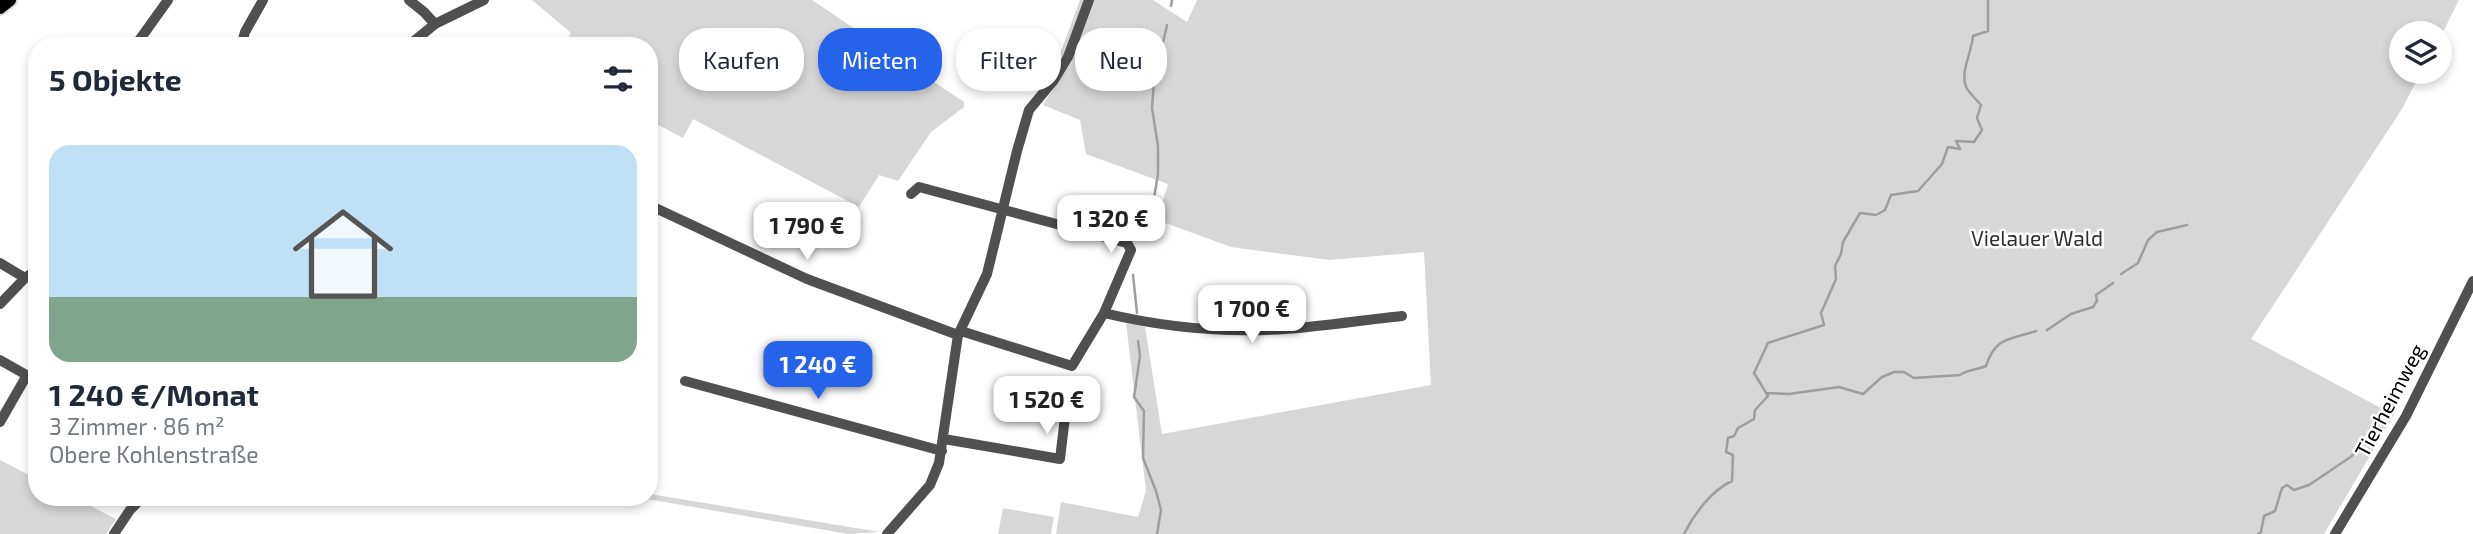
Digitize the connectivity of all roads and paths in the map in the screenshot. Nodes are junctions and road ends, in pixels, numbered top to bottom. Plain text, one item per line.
1 (10, 0) edge
2 (167, 0) edge
3 (263, 0) edge
4 (409, 0) edge
5 (484, 0) edge
6 (1089, 0) edge
7 (0, 8) edge
8 (435, 23) junction
9 (141, 37) edge
10 (244, 37) edge
11 (418, 37) edge
12 (911, 194) dead end
13 (658, 209) edge
14 (1002, 209) junction
15 (0, 263) edge
16 (28, 276) edge
17 (25, 278) junction
18 (2473, 281) edge
19 (0, 304) edge
20 (1104, 313) junction
21 (1402, 316) dead end
22 (960, 333) junction
23 (0, 360) edge
24 (28, 376) edge
25 (685, 381) dead end
26 (28, 384) edge
27 (1065, 417) dead end
28 (0, 422) edge
29 (944, 439) junction
30 (943, 451) junction
31 (134, 506) edge
32 (114, 534) edge
33 (887, 534) edge
34 (2335, 534) edge

1 - 7 main road
2 - 9 street
3 - 10 street
4 - 8 street
5 - 8 street
6 - 14 street
8 - 11 street
12 - 14 street
13 - 22 street
14 - 20 street
14 - 22 street
15 - 17 street
16 - 17 street
17 - 19 street
18 - 34 street, Tierheimweg
20 - 21 street
20 - 22 street
22 - 29 street
23 - 24 street
25 - 30 street
26 - 28 street
27 - 29 street
29 - 30 street
30 - 33 street
31 - 32 street

